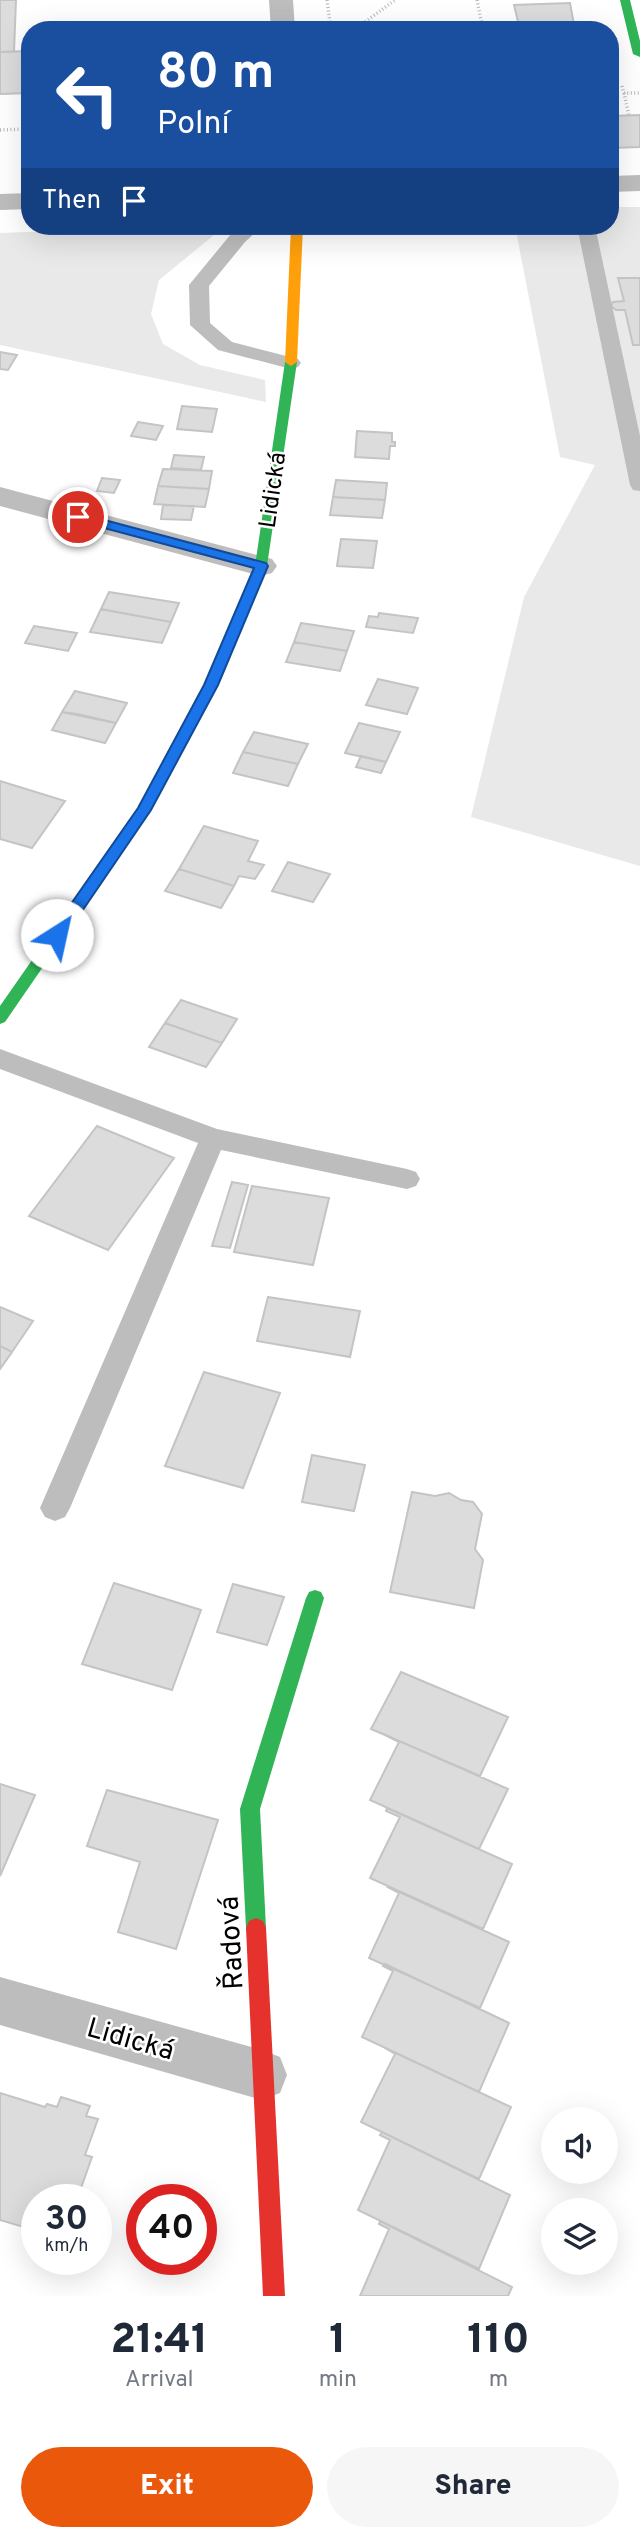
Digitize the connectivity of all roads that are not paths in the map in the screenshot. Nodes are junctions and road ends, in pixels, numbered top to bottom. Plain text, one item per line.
1 (281, 0) edge
2 (625, 0) edge
3 (282, 21) edge
4 (638, 54) dead end
5 (640, 183) edge
6 (619, 184) edge
7 (21, 201) edge
8 (0, 202) edge
9 (241, 235) edge
10 (297, 235) edge
11 (588, 235) edge
12 (291, 363) junction
13 (617, 379) junction
14 (640, 383) edge
15 (639, 475) edge
16 (0, 496) edge
17 (261, 566) junction
18 (0, 1018) edge
19 (0, 1059) edge
20 (213, 1138) junction
21 (407, 1179) dead end
22 (55, 1508) dead end
23 (315, 1598) dead end
24 (0, 2001) edge
25 (262, 2075) junction
26 (274, 2296) edge

1 - 3 street
2 - 4 street
5 - 6 street
7 - 8 street
9 - 12 lane
10 - 12 street, Lidická
11 - 13 lane
12 - 17 street, Lidická
13 - 14 lane
13 - 15 lane
16 - 17 street
17 - 18 street, Lidická
19 - 20 lane
20 - 21 lane
20 - 22 lane
23 - 25 street, Řadová
24 - 25 street, Lidická
25 - 26 street, Řadová

